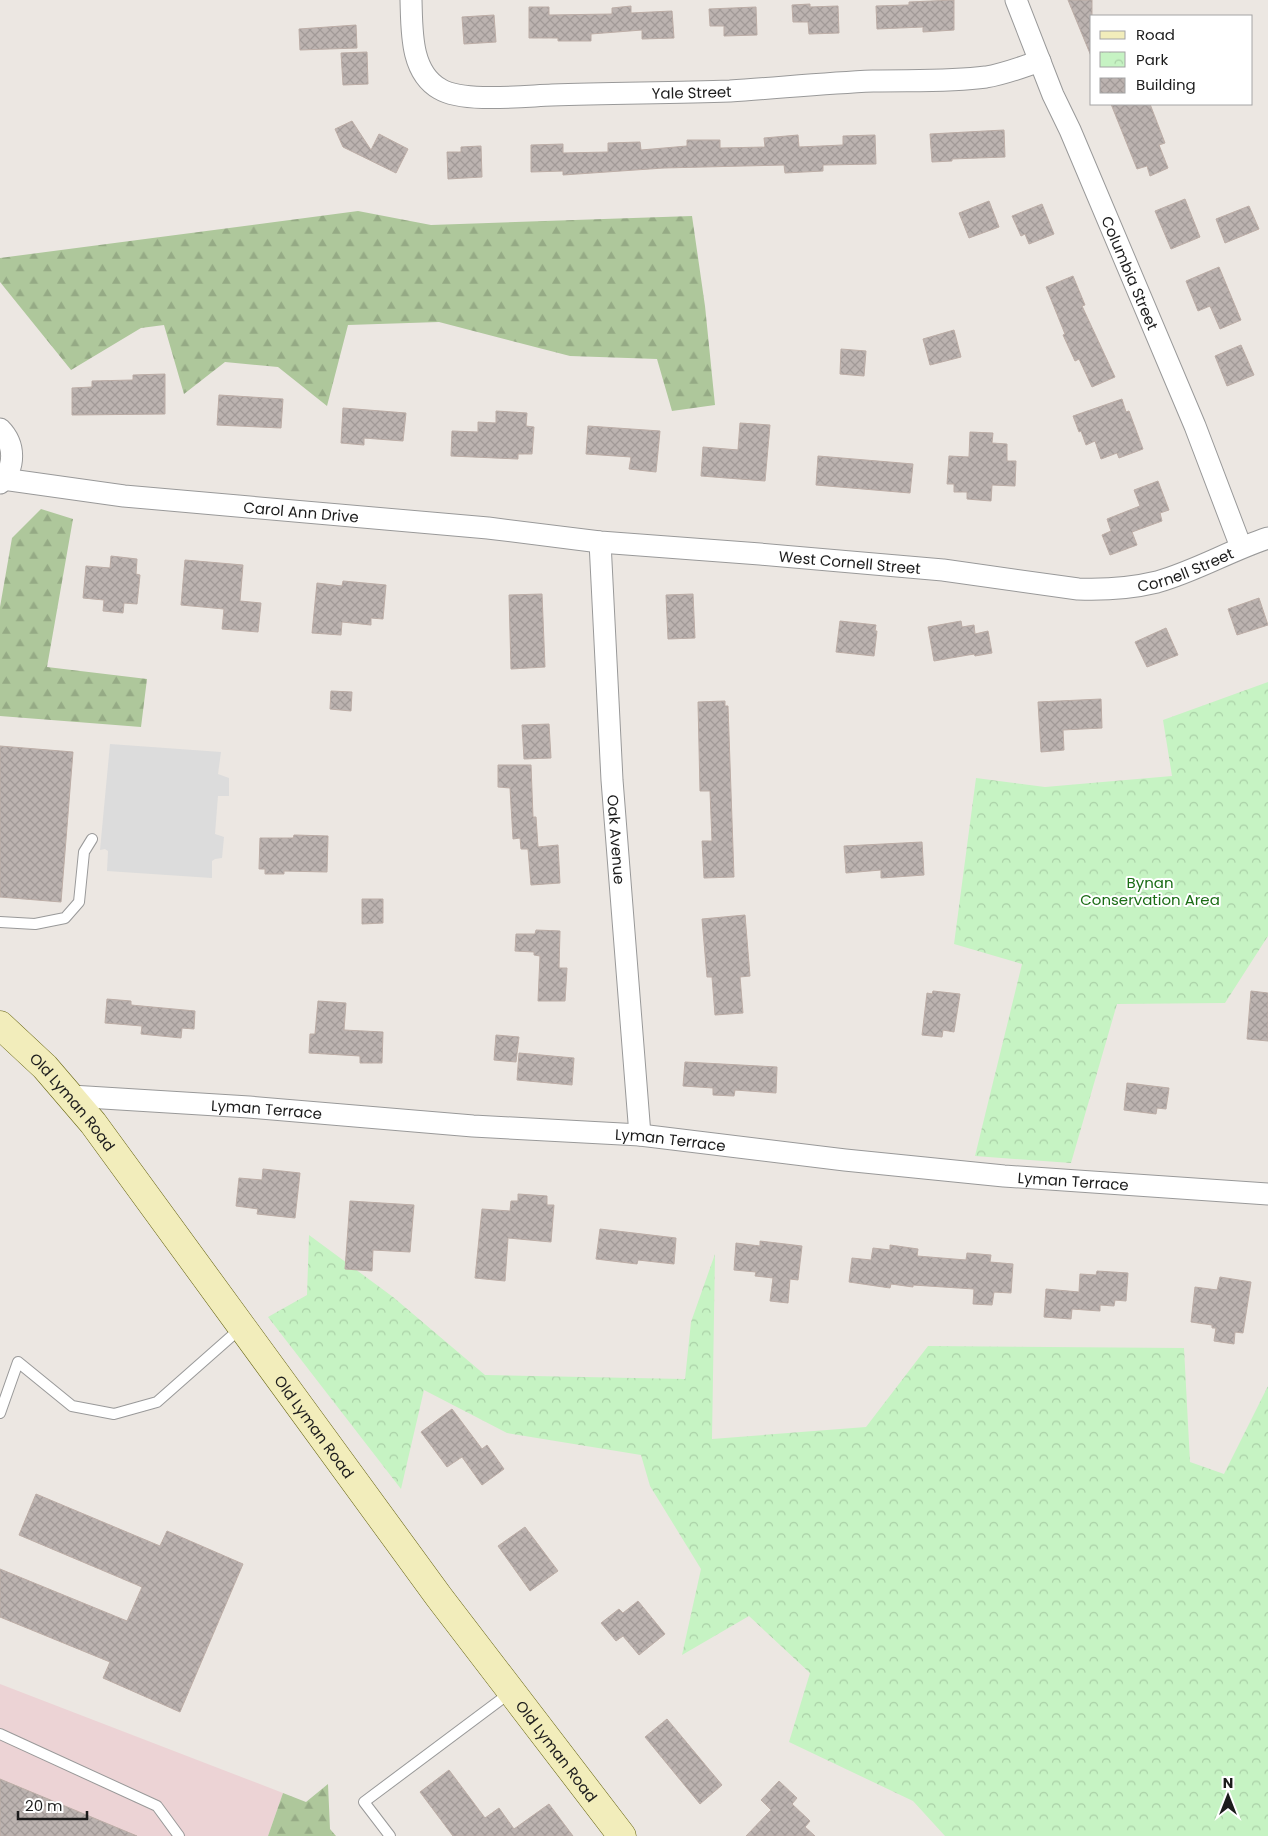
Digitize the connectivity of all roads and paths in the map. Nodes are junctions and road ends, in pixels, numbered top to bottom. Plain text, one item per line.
1 (412, 0) edge
2 (1016, 0) edge
3 (1040, 61) junction
4 (0, 429) edge
5 (2, 481) edge
6 (1268, 538) edge
7 (600, 542) junction
8 (1241, 547) junction
9 (1099, 590) joint
10 (92, 840) dead end
11 (0, 922) edge
12 (0, 1025) edge
13 (71, 1096) junction
14 (640, 1135) junction
15 (1268, 1194) edge
16 (243, 1326) junction
17 (0, 1413) edge
18 (512, 1691) junction
19 (0, 1734) edge
20 (179, 1836) edge
21 (390, 1836) edge
22 (622, 1836) edge

1 - 3 street, Yale Street
2 - 3 street, Columbia Street
3 - 8 street, Columbia Street
4 - 5 street, Carol Ann Drive
5 - 7 street, Carol Ann Drive
6 - 8 street, Cornell Street
7 - 9 street, West Cornell Street
7 - 14 street, Oak Avenue
8 - 9 street, Cornell Street
10 - 11 lane
12 - 13 main road, Old Lyman Road
13 - 14 street, Lyman Terrace
13 - 16 main road, Old Lyman Road
14 - 15 street, Lyman Terrace
16 - 17 lane
16 - 18 main road, Old Lyman Road
18 - 21 lane
18 - 22 main road, Old Lyman Road
19 - 20 lane

